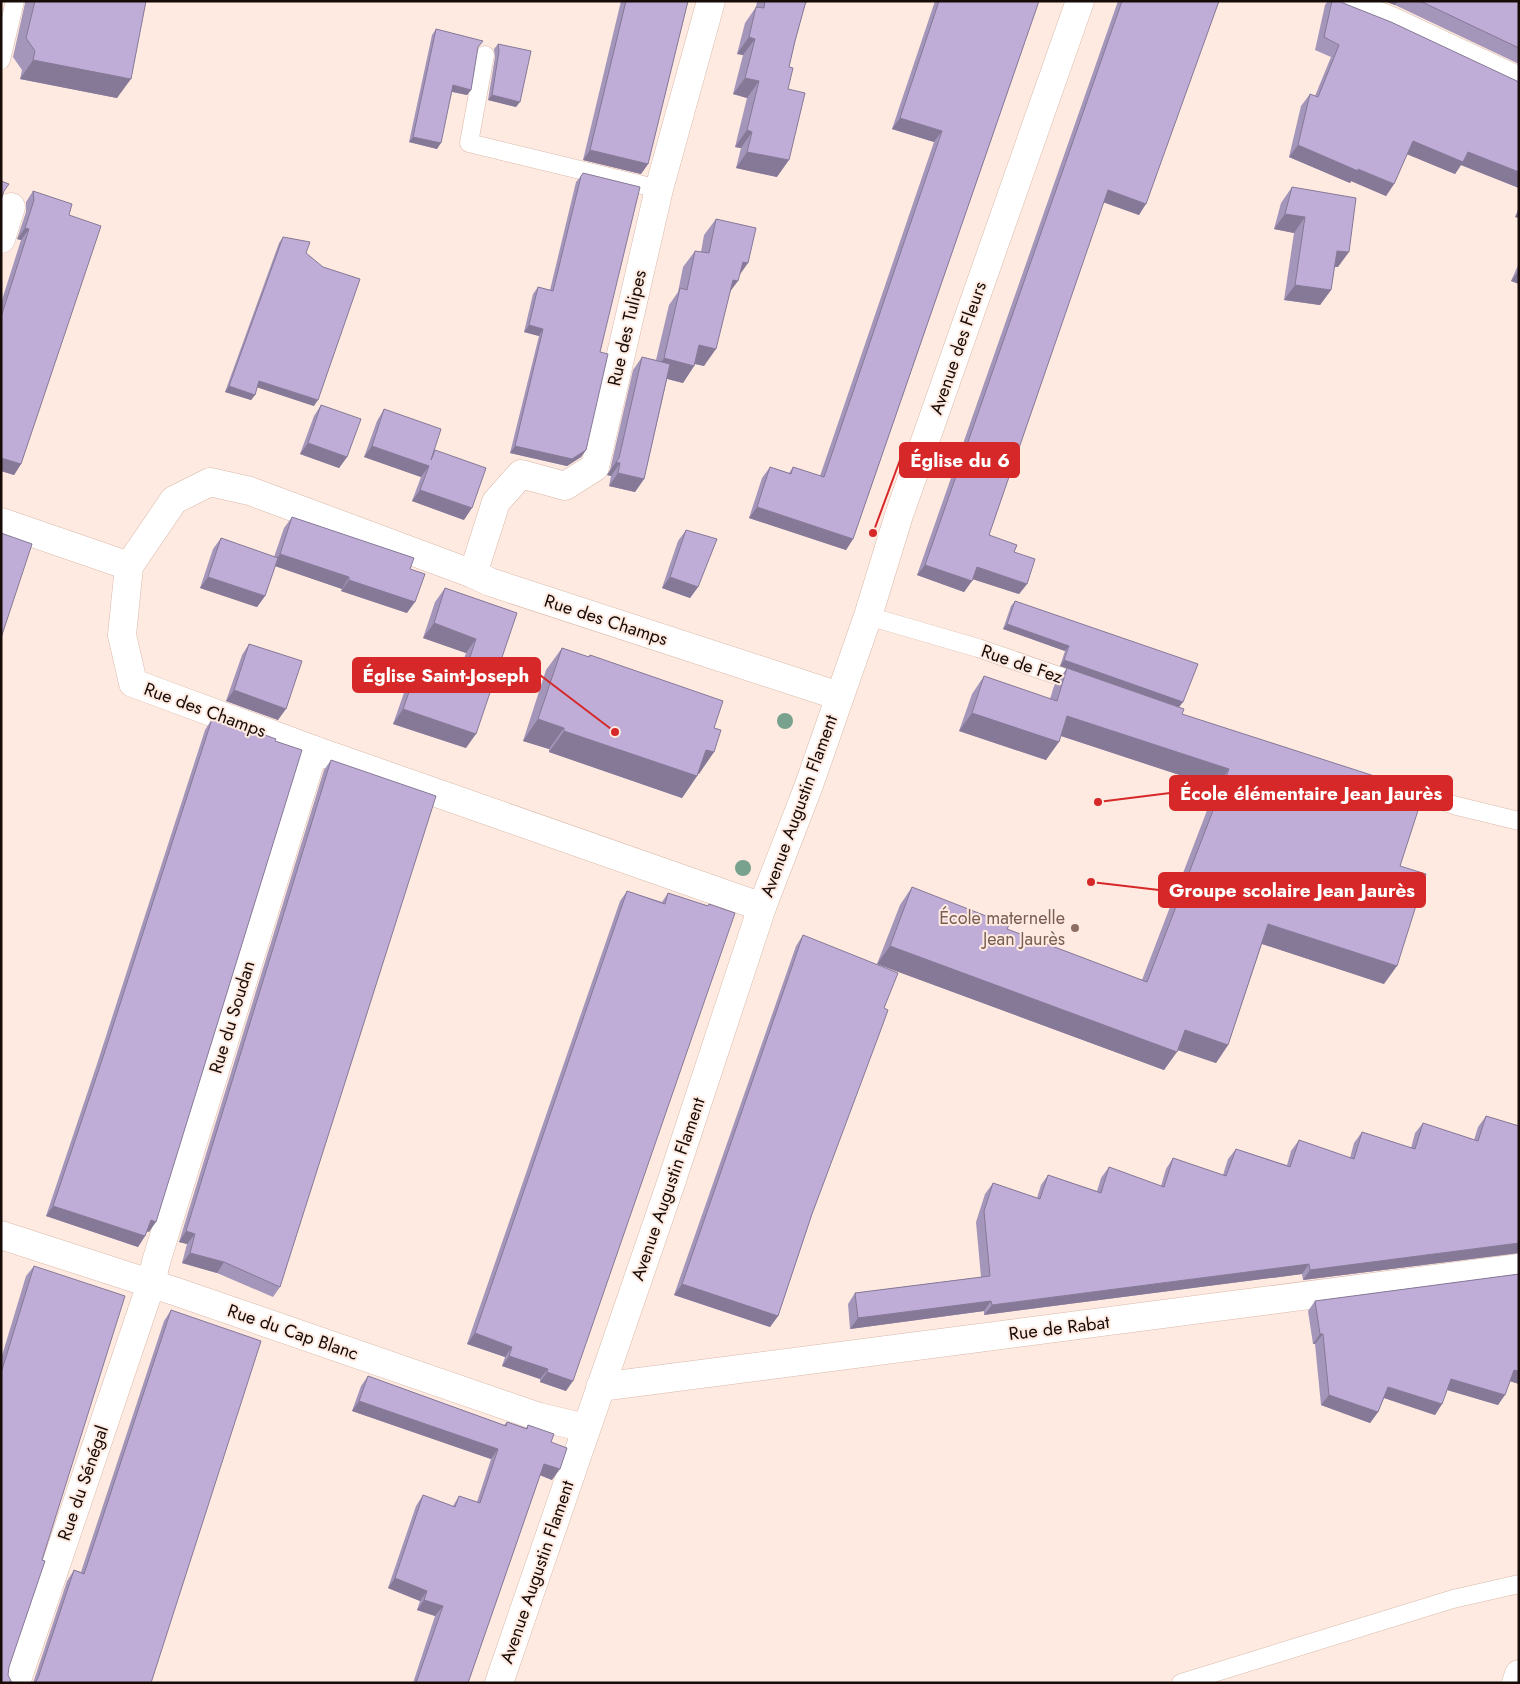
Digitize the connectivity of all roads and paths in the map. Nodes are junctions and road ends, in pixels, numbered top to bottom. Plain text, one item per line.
1 (15, 1) edge
2 (711, 1) edge
3 (1080, 1) edge
4 (1340, 1) edge
5 (485, 55) dead end
6 (1, 60) edge
7 (1519, 80) edge
8 (660, 189) junction
9 (11, 207) dead end
10 (1, 239) edge
11 (1, 522) edge
12 (129, 566) junction
13 (473, 574) junction
14 (868, 616) junction
15 (1097, 690) edge
16 (839, 696) junction
17 (314, 750) junction
18 (1383, 783) edge
19 (1519, 822) edge
20 (762, 907) junction
21 (1, 1235) edge
22 (1519, 1268) edge
23 (151, 1284) junction
24 (600, 1387) junction
25 (586, 1428) junction
26 (1519, 1584) edge
27 (1519, 1674) edge
28 (16, 1683) edge
29 (499, 1683) edge
30 (1181, 1683) edge
31 (1516, 1683) edge

1 - 6 lane
2 - 8 street, Rue des Tulipes
3 - 14 street, Avenue des Fleurs
4 - 7 street
5 - 8 lane
8 - 13 street, Rue des Tulipes
9 - 10 street
11 - 12 street
12 - 13 street, Rue des Champs
12 - 17 street, Rue des Champs
13 - 16 street, Rue des Champs
14 - 15 lane, Rue de Fez
14 - 16 street, Avenue des Fleurs
16 - 20 street, Avenue Augustin Flament
17 - 20 street, Rue des Champs
17 - 23 street, Rue du Soudan
18 - 19 lane
20 - 24 street, Avenue Augustin Flament
21 - 23 street, Rue du Cap Blanc
22 - 24 street, Rue de Rabat
23 - 25 street, Rue du Cap Blanc
23 - 28 street, Rue du Sénégal
24 - 25 street, Avenue Augustin Flament
25 - 29 street, Avenue Augustin Flament
26 - 30 lane
27 - 31 street

